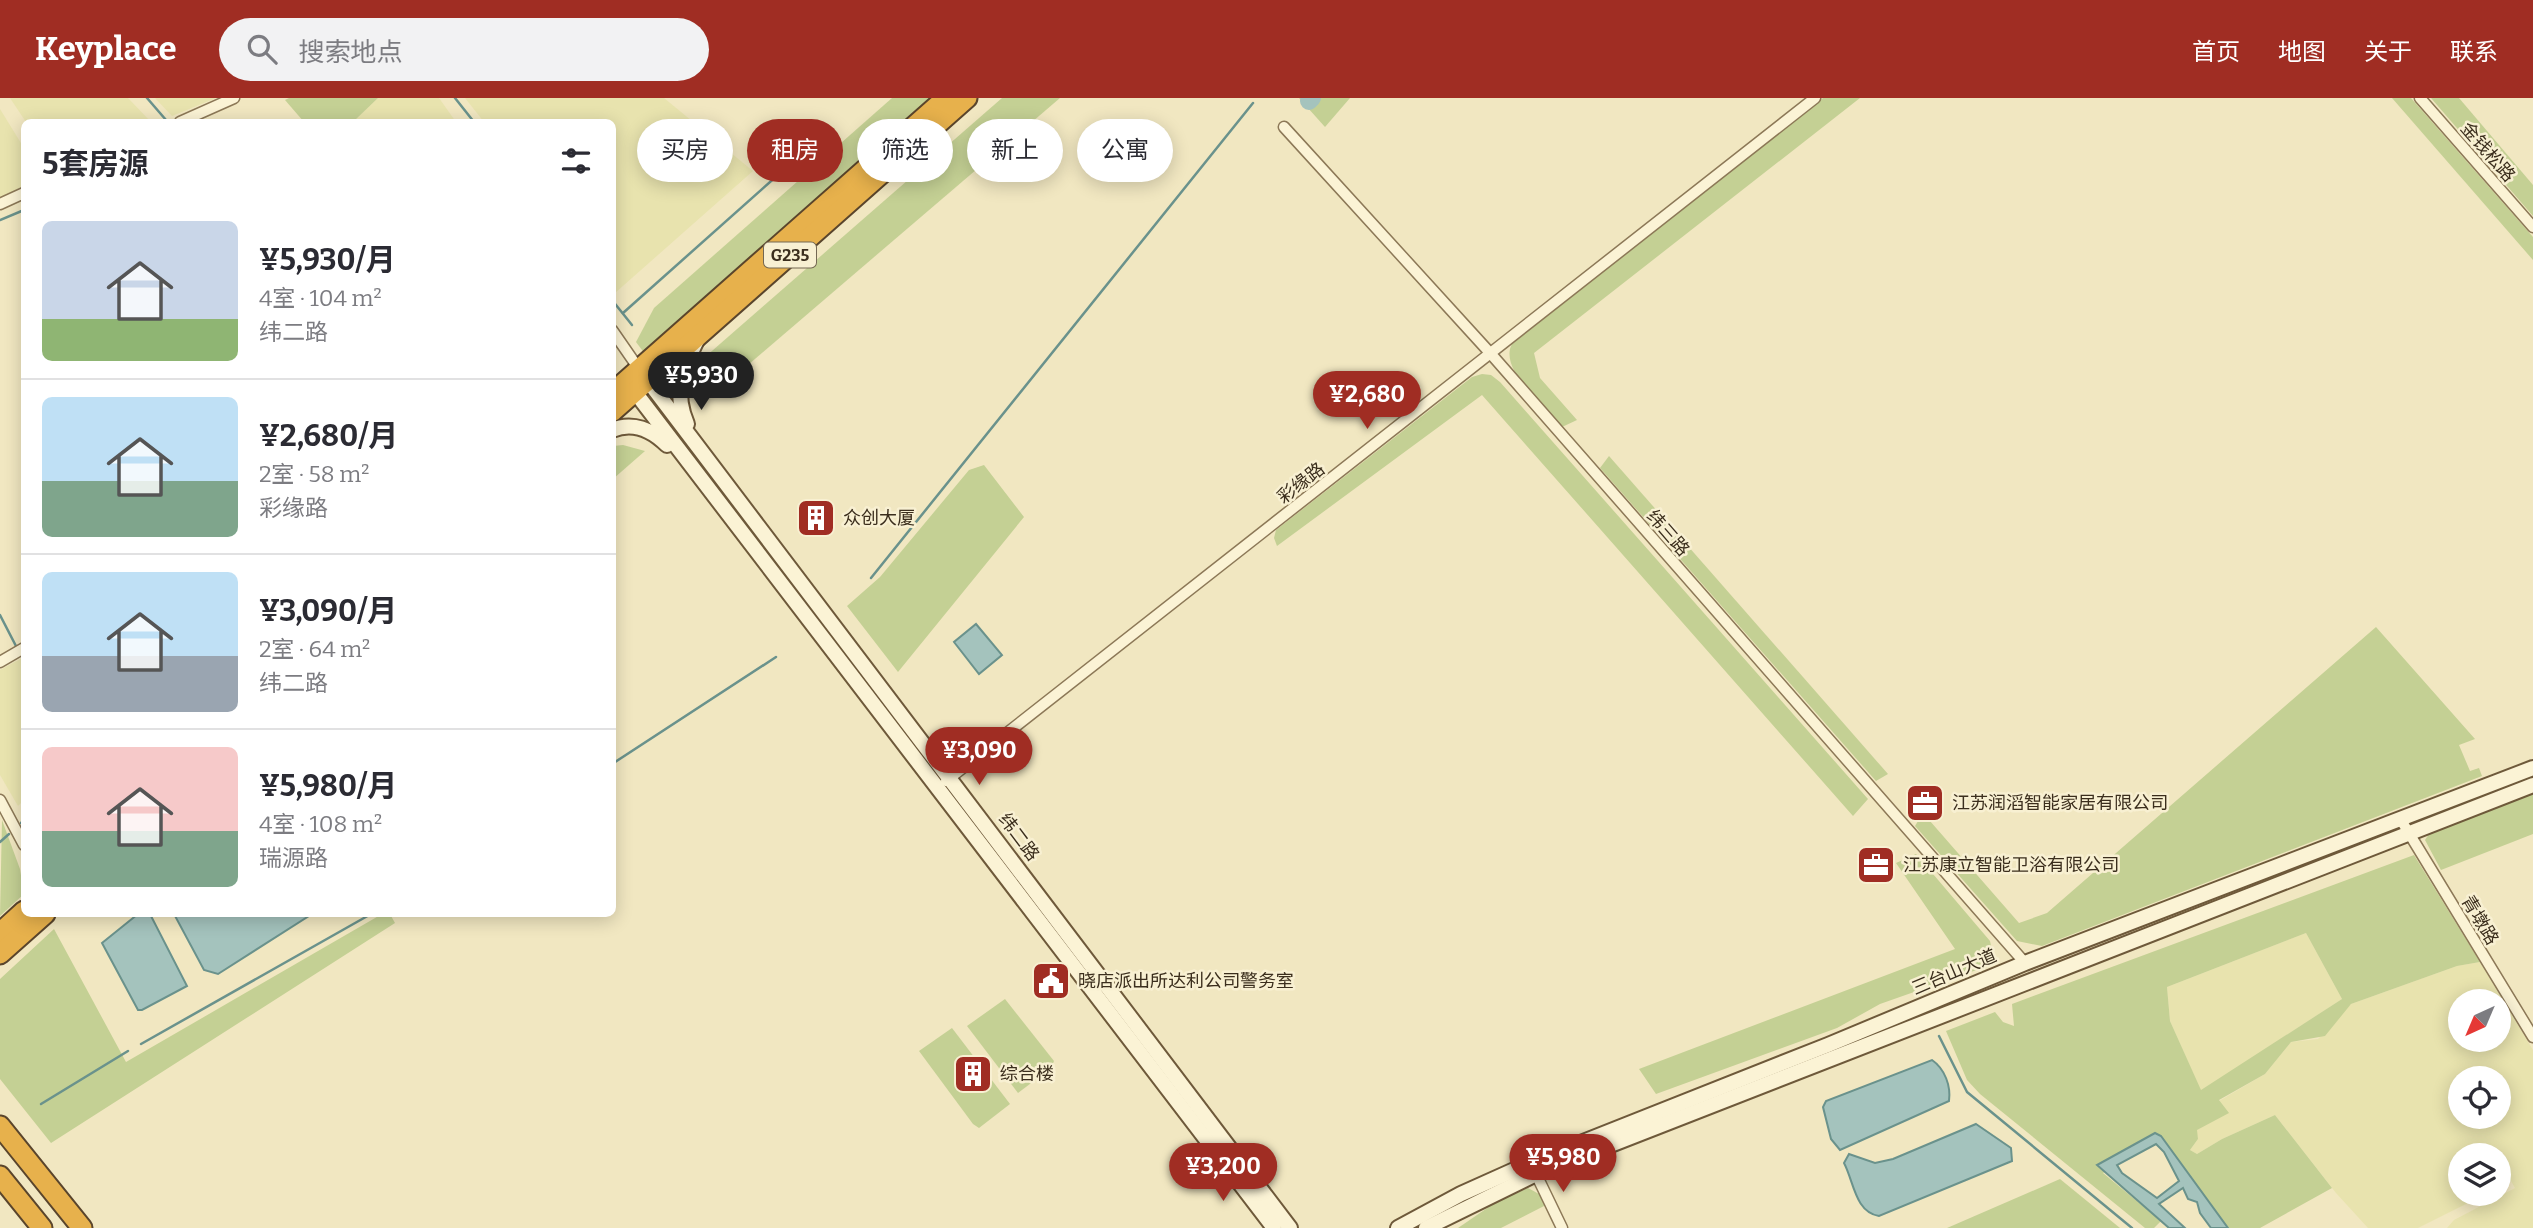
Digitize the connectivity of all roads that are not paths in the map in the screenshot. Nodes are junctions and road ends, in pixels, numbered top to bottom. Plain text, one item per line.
1 (234, 98) edge
2 (946, 98) edge
3 (967, 98) edge
4 (1815, 98) edge
5 (2420, 98) edge
6 (187, 119) edge
7 (1284, 127) dead end
8 (21, 194) edge
9 (0, 204) edge
10 (2533, 227) edge
11 (699, 336) junction
12 (616, 337) edge
13 (1490, 354) junction
14 (641, 381) junction
15 (616, 391) edge
16 (616, 408) edge
17 (616, 429) edge
18 (700, 477) junction
19 (726, 483) junction
20 (21, 650) edge
21 (0, 662) edge
22 (2533, 768) edge
23 (950, 778) junction
24 (2533, 785) edge
25 (938, 788) junction
26 (0, 800) edge
27 (2401, 820) junction
28 (2409, 834) junction
29 (21, 839) edge
30 (21, 914) edge
31 (42, 917) edge
32 (0, 933) edge
33 (0, 954) edge
34 (2025, 963) junction
35 (2533, 1037) edge
36 (0, 1126) edge
37 (1219, 1156) junction
38 (1536, 1174) junction
39 (0, 1177) edge
40 (41, 1228) edge
41 (82, 1228) edge
42 (1264, 1228) edge
43 (1274, 1228) edge
44 (1290, 1228) edge
45 (1398, 1228) edge
46 (1426, 1228) edge
47 (1562, 1228) edge

1 - 6 street
2 - 14 highway, G235
3 - 11 highway, G235
4 - 13 street, 彩缘路
5 - 10 street, 金钱松路
7 - 13 street, 纬三路
8 - 9 street
11 - 14 highway, G235
11 - 19 street
12 - 14 street
13 - 23 street, 彩缘路
13 - 34 street, 纬三路
14 - 15 highway, G235
14 - 16 highway, G235
14 - 18 street, 纬二路
14 - 19 street, 纬二路
17 - 18 street
18 - 25 street, 纬二路
19 - 23 street, 纬二路
20 - 21 street
22 - 27 street, 三台山大道
23 - 25 street, 彩缘路
23 - 44 street, 纬二路
24 - 28 street, 三台山大道
25 - 37 street, 纬二路
26 - 29 street
27 - 28 street, 青墩路
27 - 34 street, 三台山大道
28 - 35 street, 青墩路
28 - 38 street, 三台山大道
30 - 32 highway
31 - 33 highway
34 - 45 street, 三台山大道
36 - 41 highway
37 - 42 street
37 - 43 street, 纬二路
38 - 46 street, 三台山大道
38 - 47 street
39 - 40 highway

